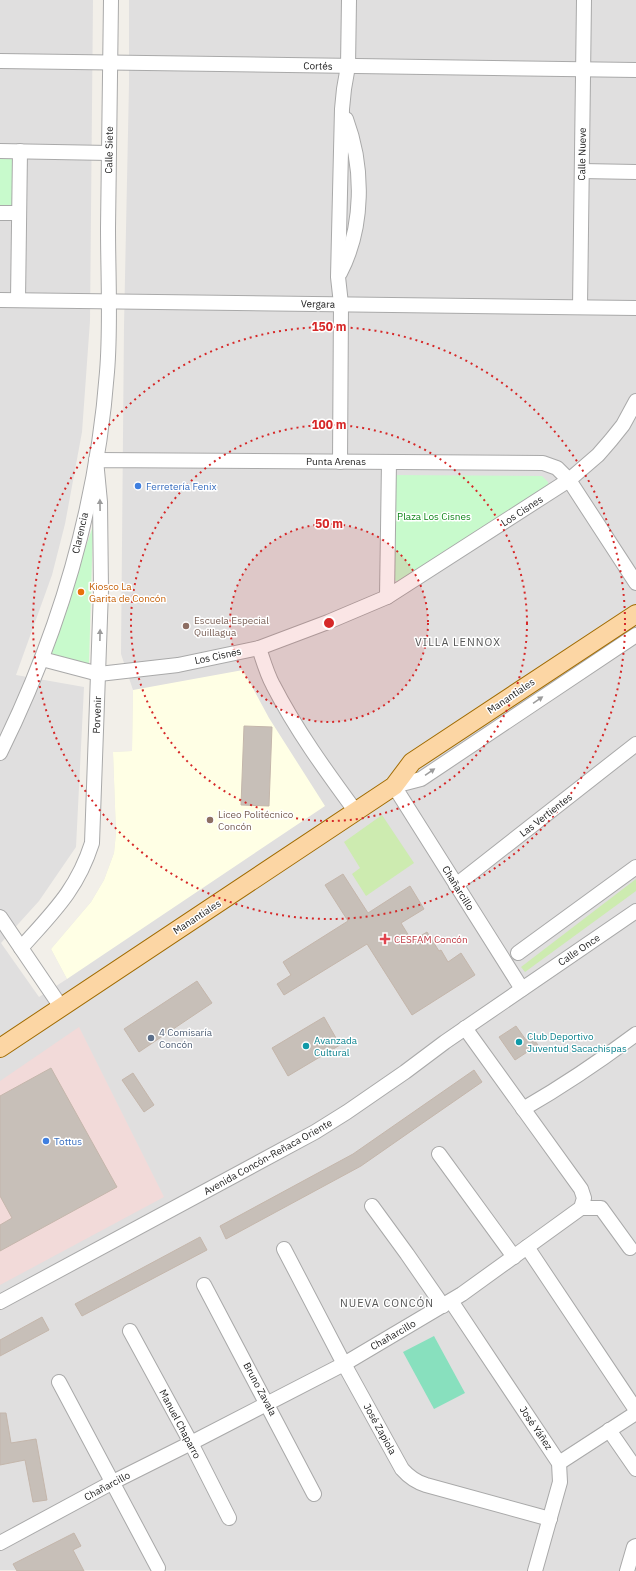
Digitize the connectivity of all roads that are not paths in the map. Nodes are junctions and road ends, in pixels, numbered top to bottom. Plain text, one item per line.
1 (111, 0) edge
2 (349, 0) edge
3 (584, 0) edge
4 (0, 61) edge
5 (110, 63) junction
6 (348, 66) junction
7 (584, 70) junction
8 (636, 70) edge
9 (0, 151) edge
10 (20, 151) junction
11 (109, 153) junction
12 (582, 171) junction
13 (636, 172) edge
14 (0, 213) edge
15 (19, 213) junction
16 (0, 300) edge
17 (18, 300) junction
18 (108, 301) junction
19 (341, 304) junction
20 (580, 307) junction
21 (636, 308) edge
22 (636, 401) edge
23 (96, 460) junction
24 (340, 462) junction
25 (389, 462) junction
26 (570, 480) junction
27 (636, 583) edge
28 (387, 598) junction
29 (636, 614) edge
30 (636, 635) edge
31 (259, 648) junction
32 (42, 659) junction
33 (99, 674) junction
34 (636, 744) edge
35 (0, 753) edge
36 (394, 786) junction
37 (356, 812) junction
38 (636, 867) edge
39 (456, 885) junction
40 (636, 911) edge
41 (0, 917) edge
42 (21, 948) junction
43 (518, 953) dead end
44 (522, 989) junction
45 (61, 1007) junction
46 (465, 1028) junction
47 (636, 1034) edge
48 (0, 1048) edge
49 (523, 1109) junction
50 (439, 1154) dead end
51 (372, 1206) dead end
52 (581, 1208) junction
53 (527, 1247) junction
54 (630, 1248) dead end
55 (284, 1249) dead end
56 (514, 1257) junction
57 (204, 1285) dead end
58 (0, 1302) edge
59 (447, 1304) junction
60 (130, 1331) dead end
61 (344, 1364) junction
62 (59, 1382) dead end
63 (268, 1403) junction
64 (636, 1411) edge
65 (609, 1430) junction
66 (191, 1443) junction
67 (560, 1463) junction
68 (636, 1469) edge
69 (113, 1482) junction
70 (314, 1494) dead end
71 (229, 1518) dead end
72 (550, 1519) junction
73 (0, 1543) edge
74 (635, 1546) edge
75 (158, 1568) dead end
76 (535, 1571) edge
77 (627, 1571) edge

1 - 5 street, Calle Siete
2 - 6 street
3 - 7 street, Calle Nueve
4 - 5 street, Cortés
5 - 6 street, Cortés
5 - 11 street, Calle Siete
6 - 7 street, Cortés
6 - 19 street
7 - 8 street, Cortés
7 - 12 street, Calle Nueve
9 - 10 street
10 - 11 street
10 - 15 street
11 - 18 street, Calle Siete
12 - 13 street
12 - 20 street, Calle Nueve
14 - 15 street
15 - 17 street
16 - 17 street, Vergara
17 - 18 street, Vergara
18 - 19 street, Vergara
18 - 23 street, Clarencia
19 - 20 street, Vergara
19 - 24 street
20 - 21 street, Vergara
22 - 26 street, Los Cisnes
23 - 24 street, Punta Arenas
23 - 32 street, Clarencia
33 -> 23 street, Porvenir
24 - 25 street, Punta Arenas
25 - 26 street, Punta Arenas
25 - 28 street
26 - 27 street, Punta Arenas
26 - 28 street, Los Cisnes
28 - 31 street, Los Cisnes
29 - 36 main road, Manantiales
36 -> 30 street, Manantiales
31 - 33 street, Los Cisnes
31 - 37 street
32 - 33 street, Los Cisnes
32 - 35 street, Clarencia
33 - 42 street, Porvenir
34 - 39 street, Las Vertientes
36 - 37 main road, Manantiales
36 - 39 street, Chañarcillo
37 - 45 main road, Manantiales
38 - 43 street
39 - 44 street, Chañarcillo
40 - 44 street, Calle Once
41 - 42 street
42 - 45 street
44 - 46 street, Avenida Concón-Reñaca Oriente
45 - 48 main road, Manantiales
46 - 49 street
46 - 58 street, Avenida Concón-Reñaca Oriente
47 - 49 street
49 - 52 street
50 - 56 street
51 - 59 street, José Yáñez
52 - 53 street, Chañarcillo
52 - 54 street
53 - 56 street, Chañarcillo
53 - 64 street
55 - 61 street, José Zapiola
56 - 59 street, Chañarcillo
57 - 63 street, Bruno Zavala
59 - 61 street, Chañarcillo
59 - 67 street, José Yáñez
60 - 66 street, Manuel Chaparro
61 - 63 street, Chañarcillo
61 - 72 street, José Zapiola
62 - 69 street
63 - 66 street, Chañarcillo
63 - 70 street, Bruno Zavala
64 - 65 street
65 - 67 street
65 - 68 street
66 - 69 street, Chañarcillo
66 - 71 street, Manuel Chaparro
67 - 72 street
69 - 73 street, Chañarcillo
69 - 75 street
72 - 76 street
74 - 77 street

